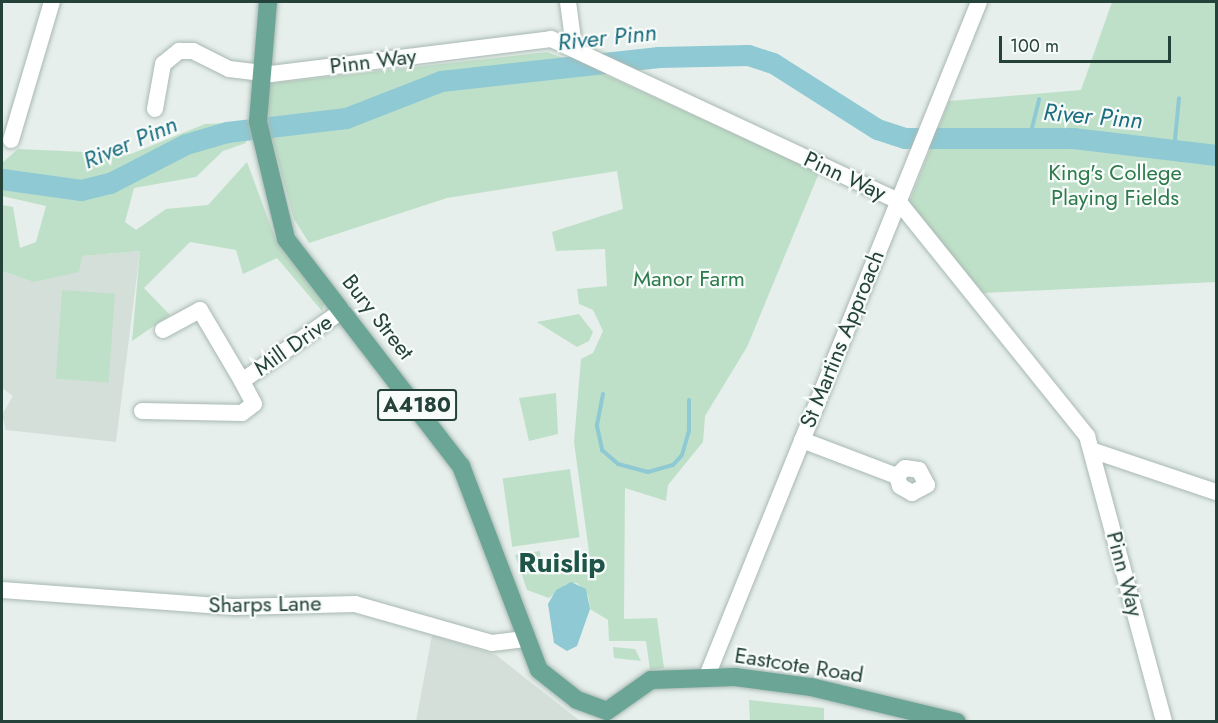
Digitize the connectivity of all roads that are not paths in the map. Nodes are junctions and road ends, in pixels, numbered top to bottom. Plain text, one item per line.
1 (268, 2) edge
2 (568, 2) edge
3 (979, 2) edge
4 (48, 3) edge
5 (578, 50) junction
6 (258, 72) junction
7 (155, 109) dead end
8 (11, 140) dead end
9 (898, 201) junction
10 (343, 310) junction
11 (163, 330) dead end
12 (242, 381) junction
13 (142, 411) dead end
14 (802, 440) junction
15 (1094, 451) junction
16 (897, 476) dead end
17 (1216, 492) edge
18 (2, 590) edge
19 (523, 639) junction
20 (706, 676) junction
21 (607, 716) edge
22 (957, 722) edge
23 (1164, 722) edge

1 - 6 main road, Bury Street / A4180
2 - 5 street
3 - 9 street, St Martins Approach
4 - 8 street
5 - 6 street, Pinn Way
5 - 9 street, Pinn Way
6 - 7 street, Pinn Way
6 - 10 main road, Bury Street / A4180
9 - 14 street, St Martins Approach
9 - 15 street, Pinn Way
10 - 12 street, Mill Drive
10 - 19 main road, Bury Street / A4180
11 - 12 street, Mill Drive
12 - 13 street, Mill Drive
14 - 16 street
14 - 20 street, St Martins Approach
15 - 17 street
15 - 23 street, Pinn Way
18 - 19 street, Sharps Lane
19 - 21 main road, Bury Street / A4180
20 - 21 main road, Eastcote Road
20 - 22 main road, Eastcote Road

